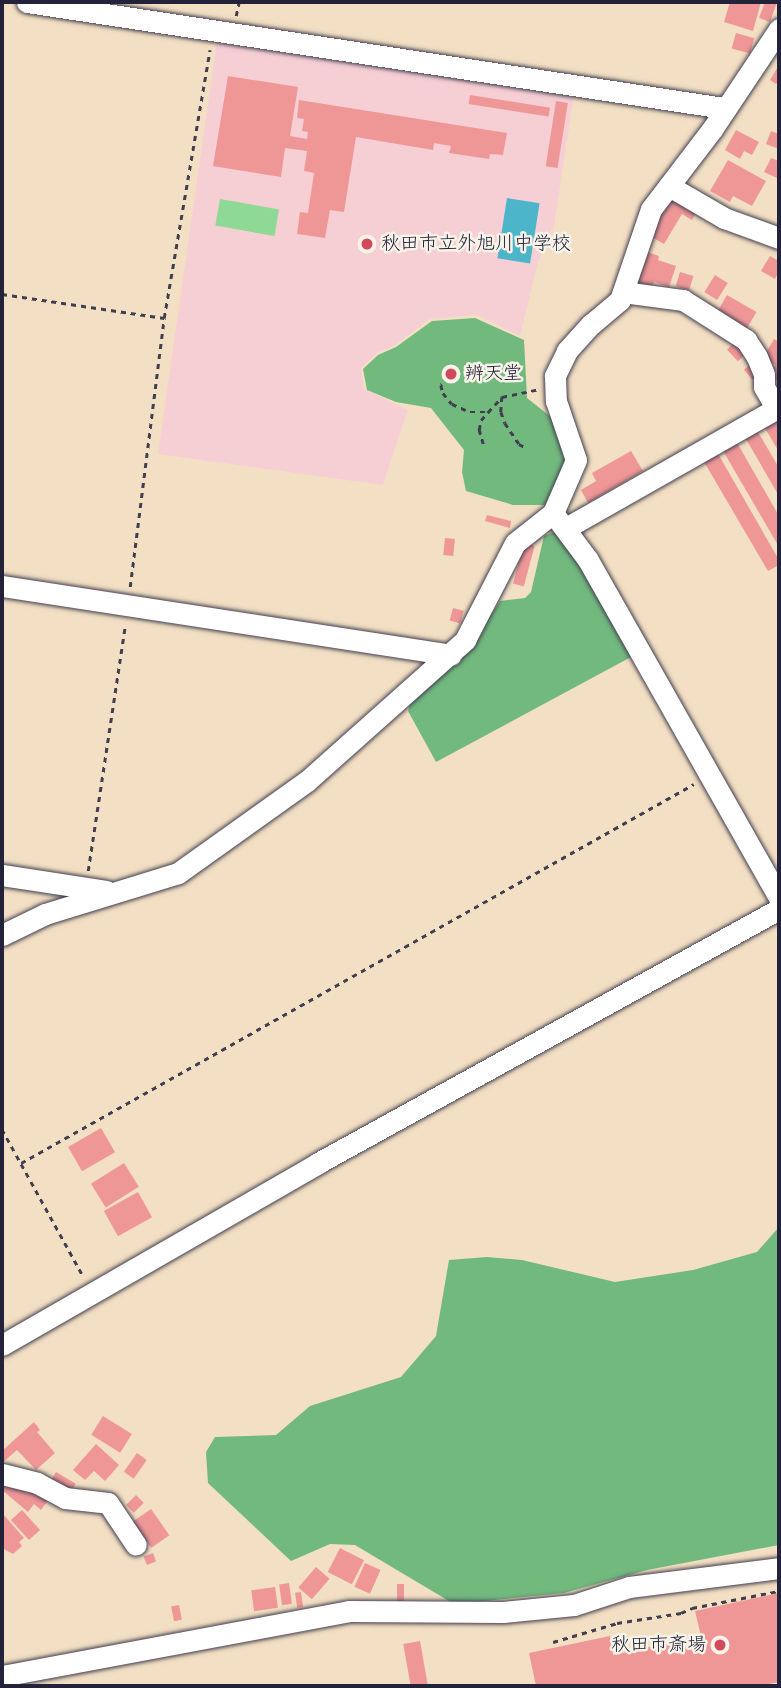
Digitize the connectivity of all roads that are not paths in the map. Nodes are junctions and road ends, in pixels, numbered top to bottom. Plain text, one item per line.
1 (27, 2) edge
2 (779, 29) edge
3 (724, 107) junction
4 (669, 186) junction
5 (779, 237) edge
6 (623, 292) junction
7 (778, 407) edge
8 (560, 520) junction
9 (2, 586) edge
10 (451, 654) junction
11 (2, 875) edge
12 (112, 892) junction
13 (779, 897) edge
14 (779, 909) edge
15 (2, 935) edge
16 (2, 1345) edge
17 (2, 1474) edge
18 (136, 1545) dead end
19 (779, 1568) edge
20 (2, 1676) edge

1 - 3 street
2 - 3 street
3 - 4 street
4 - 5 street
4 - 6 street
6 - 7 street
6 - 8 street
7 - 8 street
8 - 10 street
8 - 13 street
9 - 10 street
10 - 12 street
11 - 12 street
12 - 15 street
14 - 16 street
17 - 18 street
19 - 20 street

